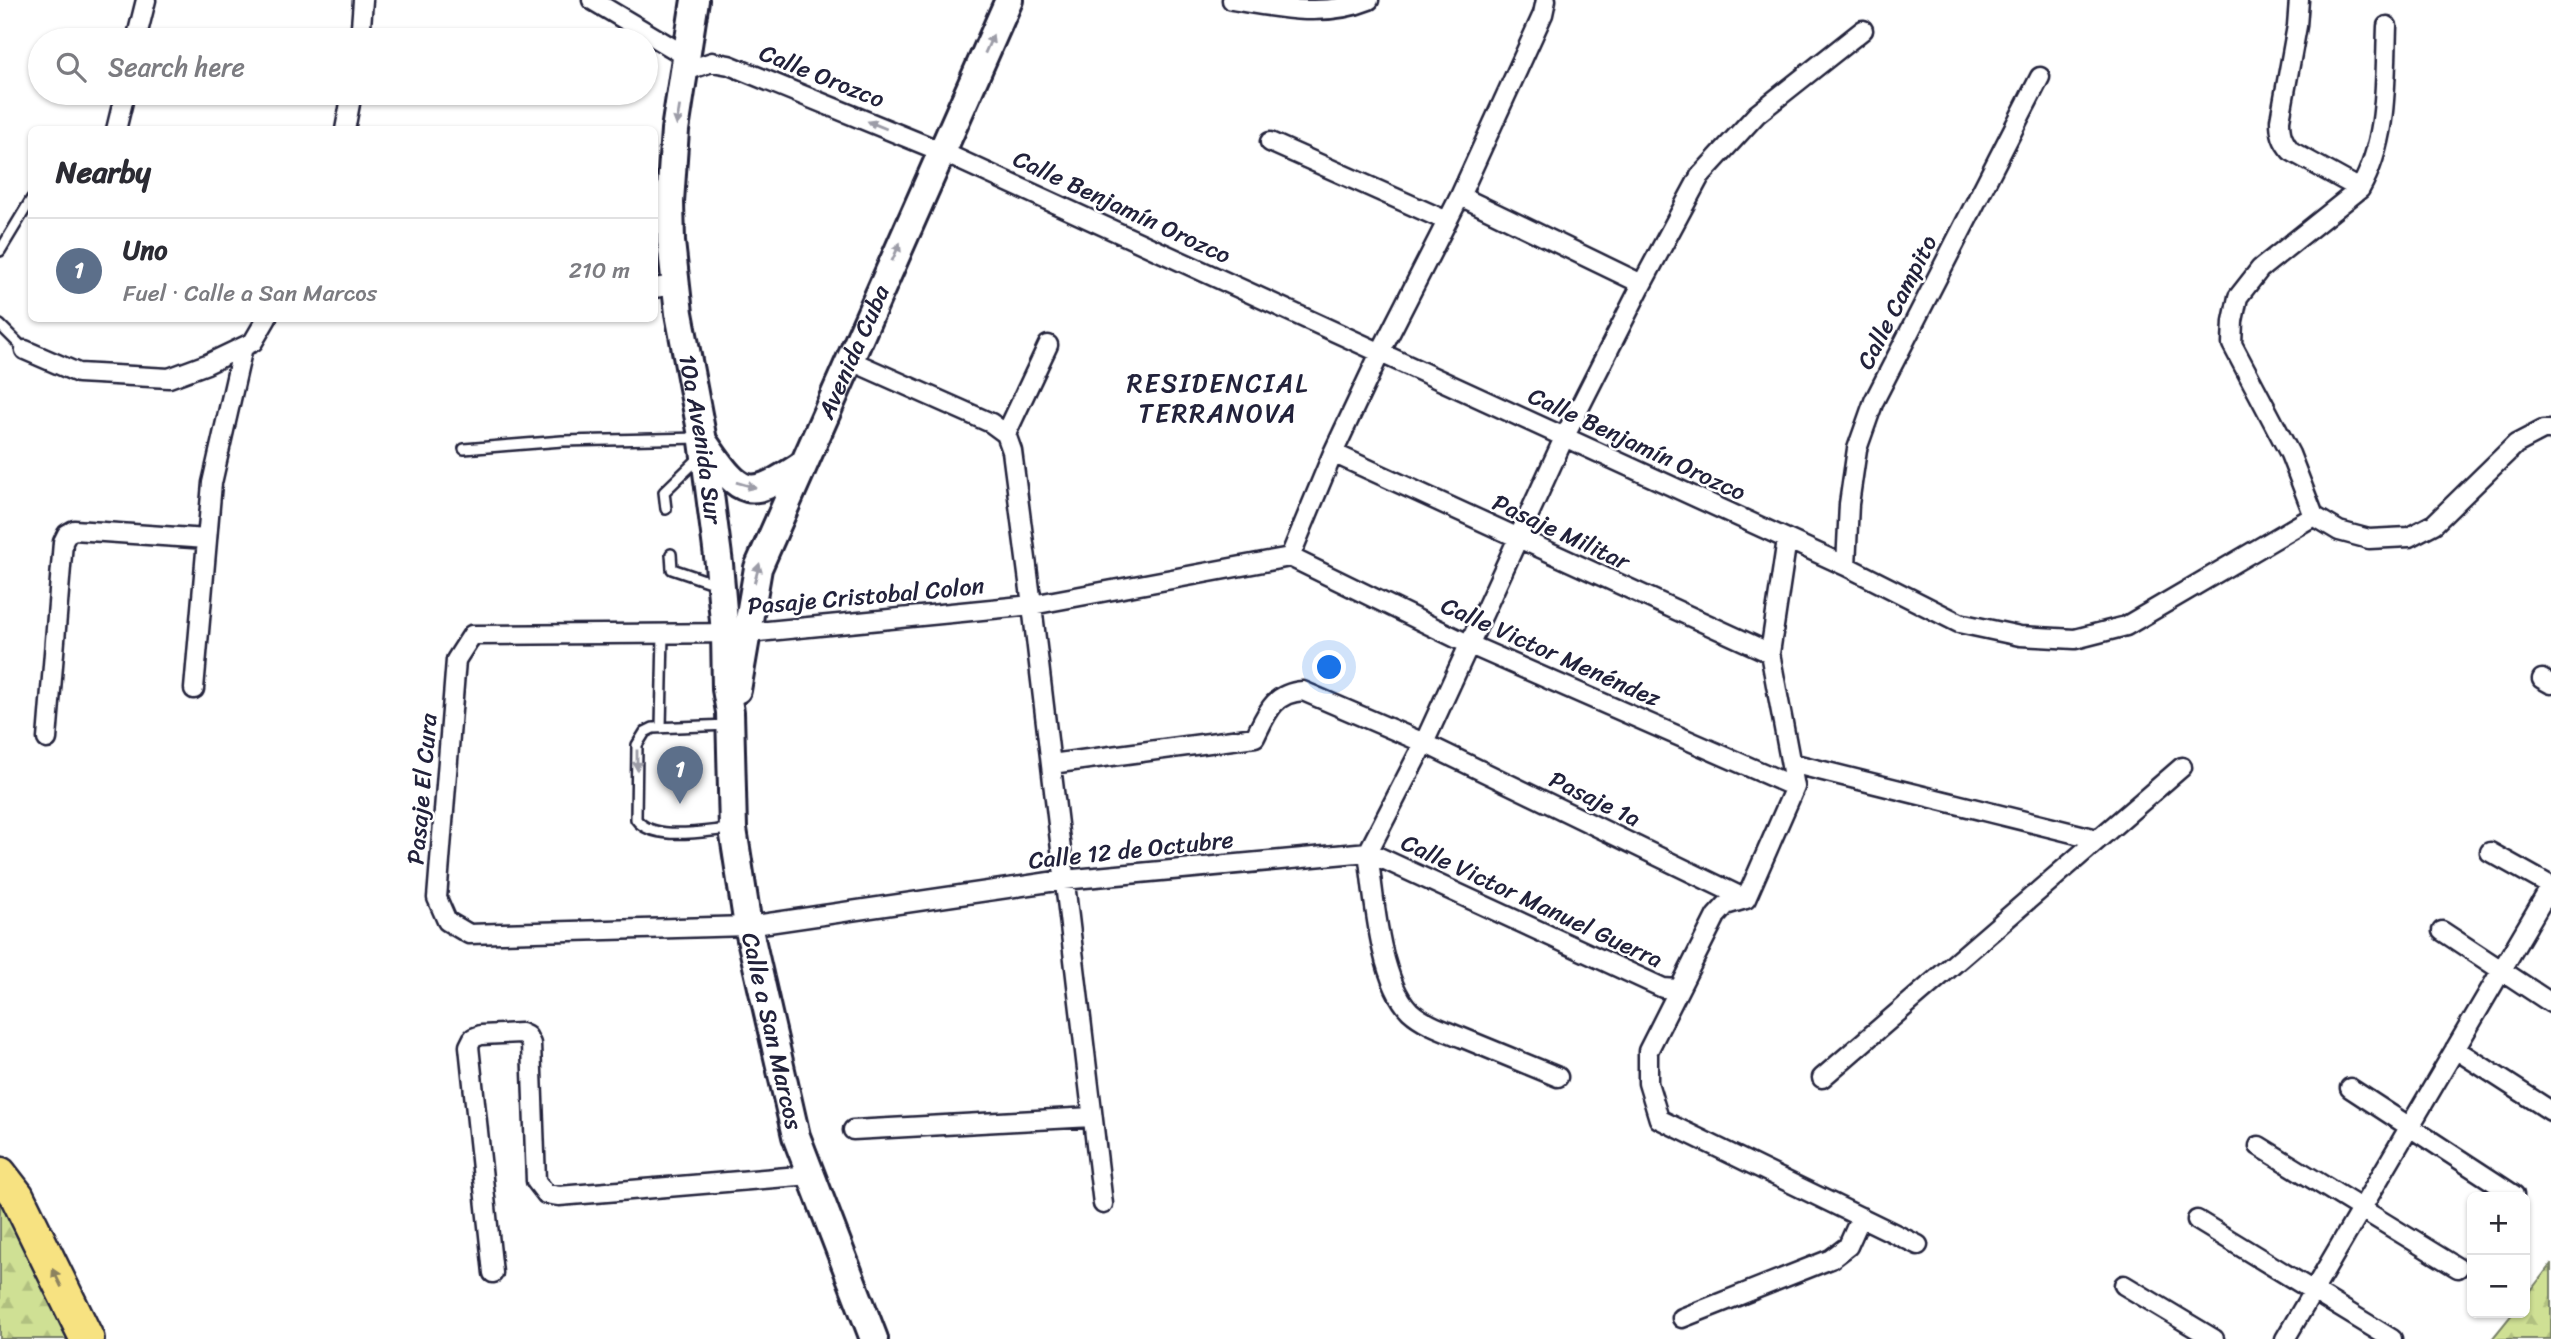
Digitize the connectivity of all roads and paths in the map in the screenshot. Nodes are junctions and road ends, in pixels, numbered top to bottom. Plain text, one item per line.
1 (146, 0) edge
2 (363, 0) edge
3 (592, 0) edge
4 (695, 0) edge
5 (1009, 0) edge
6 (1232, 0) edge
7 (1369, 0) edge
8 (1546, 0) edge
9 (2299, 0) edge
10 (2387, 26) dead end
11 (139, 28) edge
12 (361, 28) edge
13 (633, 28) edge
14 (1863, 30) dead end
15 (658, 45) edge
16 (685, 64) junction
17 (2040, 77) dead end
18 (122, 105) edge
19 (350, 105) edge
20 (117, 126) edge
21 (346, 126) edge
22 (1270, 142) dead end
23 (940, 151) junction
24 (2360, 189) junction
25 (1460, 197) junction
26 (28, 205) edge
27 (662, 214) edge
28 (1447, 221) junction
29 (0, 251) edge
30 (1642, 284) junction
31 (665, 287) edge
32 (265, 322) edge
33 (0, 325) edge
34 (1048, 345) dead end
35 (243, 347) junction
36 (25, 350) joint
37 (1380, 353) junction
38 (849, 360) junction
39 (2548, 428) edge
40 (1006, 434) junction
41 (1564, 438) junction
42 (704, 444) junction
43 (464, 449) dead end
44 (1333, 453) junction
45 (802, 465) junction
46 (666, 509) dead end
47 (2315, 516) junction
48 (208, 538) junction
49 (1517, 539) junction
50 (1787, 539) junction
51 (671, 554) dead end
52 (1290, 557) junction
53 (1846, 566) junction
54 (721, 585) junction
55 (1032, 605) junction
56 (663, 633) junction
57 (737, 633) junction
58 (1468, 644) junction
59 (1770, 653) junction
60 (456, 660) joint
61 (194, 689) dead end
62 (730, 718) junction
63 (661, 728) junction
64 (47, 739) dead end
65 (1424, 743) junction
66 (1791, 763) junction
67 (1051, 764) junction
68 (2182, 767) dead end
69 (1796, 787) junction
70 (733, 829) junction
71 (2097, 839) junction
72 (1368, 852) junction
73 (2490, 852) dead end
74 (1063, 880) junction
75 (2551, 886) edge
76 (1745, 899) junction
77 (447, 921) joint
78 (748, 926) junction
79 (2442, 931) dead end
80 (2501, 971) junction
81 (1678, 989) junction
82 (2551, 1003) edge
83 (2455, 1049) junction
84 (1558, 1077) dead end
85 (1822, 1078) dead end
86 (2350, 1088) dead end
87 (2551, 1111) edge
88 (1092, 1116) junction
89 (2409, 1128) junction
90 (853, 1130) dead end
91 (2259, 1146) dead end
92 (0, 1166) edge
93 (811, 1175) junction
94 (9, 1185) edge
95 (2509, 1192) edge
96 (1103, 1205) dead end
97 (2362, 1208) junction
98 (1861, 1217) junction
99 (2197, 1220) dead end
100 (1918, 1245) dead end
101 (2459, 1268) dead end
102 (492, 1273) dead end
103 (2124, 1285) dead end
104 (2312, 1292) junction
105 (1682, 1318) dead end
106 (87, 1339) edge
107 (874, 1339) edge
108 (2214, 1339) edge
109 (2285, 1339) edge
110 (2392, 1339) edge

1 - 11 street
2 - 12 street
3 - 13 street
4 - 16 main road, 10a Avenida Sur
23 -> 5 main road, Avenida Cuba
6 - 7 street
8 - 25 street
9 - 24 street
10 - 24 street
14 - 30 street
15 - 16 street
23 -> 16 street, Calle Orozco
16 -> 27 main road, 10a Avenida Sur
17 - 53 street, Calle Campito
18 - 20 street
19 - 21 street
22 - 28 street
23 - 37 street, Calle Benjamín Orozco
38 -> 23 main road, Avenida Cuba
24 - 47 street
25 - 28 street
25 - 30 street
26 - 29 lane
27 - 31 main road, 10a Avenida Sur
28 - 37 street
30 - 41 street
31 - 42 main road, 10a Avenida Sur
32 - 35 street
33 - 36 lane
34 - 40 street
35 - 36 street
35 - 48 street
37 - 41 street, Calle Benjamín Orozco
37 - 44 street
38 - 40 street
38 - 45 main road, Avenida Cuba
39 - 47 street
40 - 55 street
41 - 49 street
41 - 50 street, Calle Benjamín Orozco
42 - 43 lane
42 -> 45 main road
42 - 46 lane
42 - 54 main road, 10a Avenida Sur
44 - 49 street, Pasaje Militar
44 - 52 street
57 -> 45 main road, Avenida Cuba
47 - 53 street, Calle Benjamín Orozco
48 - 61 street
48 - 64 street
49 - 58 street
49 - 59 street, Pasaje Militar
50 - 53 street, Calle Benjamín Orozco
50 - 59 street
51 - 54 lane
52 - 55 street, Pasaje Cristobal Colon
52 - 58 street, Calle Victor Menéndez
54 - 57 main road, 10a Avenida Sur
55 - 57 street, Pasaje Cristobal Colon
55 - 67 street
56 - 57 street, Pasaje Cristobal Colon
56 - 60 street, Pasaje Cristobal Colon
56 - 63 lane
57 - 62 main road, Avenida Cuba
58 - 65 street
58 - 69 street, Calle Victor Menéndez
59 - 66 street
60 - 77 street, Pasaje El Cura
62 - 63 lane
62 - 70 main road, Calle a San Marcos
63 -> 70 lane
65 - 67 street, Pasaje 1a
65 - 72 street
65 - 76 street, Pasaje 1a
66 - 69 street
66 - 71 street
67 - 74 street
68 - 71 street
69 - 76 street
70 - 78 main road, Calle a San Marcos
71 - 85 street
72 - 74 street, Calle 12 de Octubre
72 - 81 street, Calle Victor Manuel Guerra
72 - 84 street
73 - 75 street
74 - 78 street, Calle 12 de Octubre
74 - 88 street
75 - 80 street
76 - 81 street
77 - 78 street, Calle 12 de Octubre
78 - 93 main road, Calle a San Marcos
79 - 80 street
80 - 82 street
80 - 83 street
81 - 98 street
83 - 87 street
83 - 89 street
86 - 89 street
88 - 90 street
88 - 96 street
89 - 95 street
89 - 97 street
91 - 97 street
92 - 94 highway
93 - 102 street
93 - 107 main road, Calle a San Marcos
106 -> 94 highway
97 - 101 street
97 - 104 street
98 - 100 street
98 - 105 street
99 - 104 street
103 - 108 street
104 - 109 street
104 - 110 street

